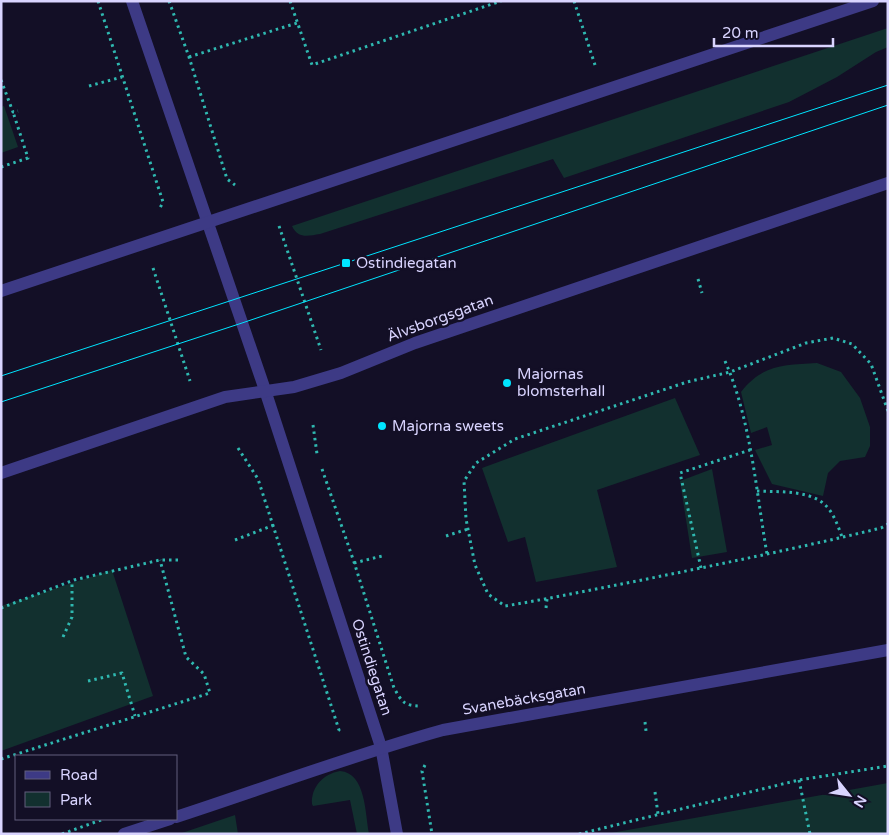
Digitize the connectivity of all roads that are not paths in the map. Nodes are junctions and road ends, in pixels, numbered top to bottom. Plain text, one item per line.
1 (132, 1) edge
2 (873, 1) edge
3 (888, 183) edge
4 (208, 222) junction
5 (1, 291) edge
6 (265, 390) junction
7 (1, 473) edge
8 (888, 650) edge
9 (381, 747) junction
10 (178, 816) edge
11 (167, 820) edge
12 (124, 834) edge
13 (397, 834) edge

1 - 4 street, Ostindiegatan
2 - 4 street
3 - 6 street, Älvsborgsgatan
4 - 5 street
4 - 6 street, Ostindiegatan
6 - 7 street, Älvsborgsgatan
6 - 9 street, Ostindiegatan
8 - 9 street, Svanebäcksgatan
9 - 10 street, Svanebäcksgatan
9 - 13 street, Ostindiegatan
11 - 12 street

